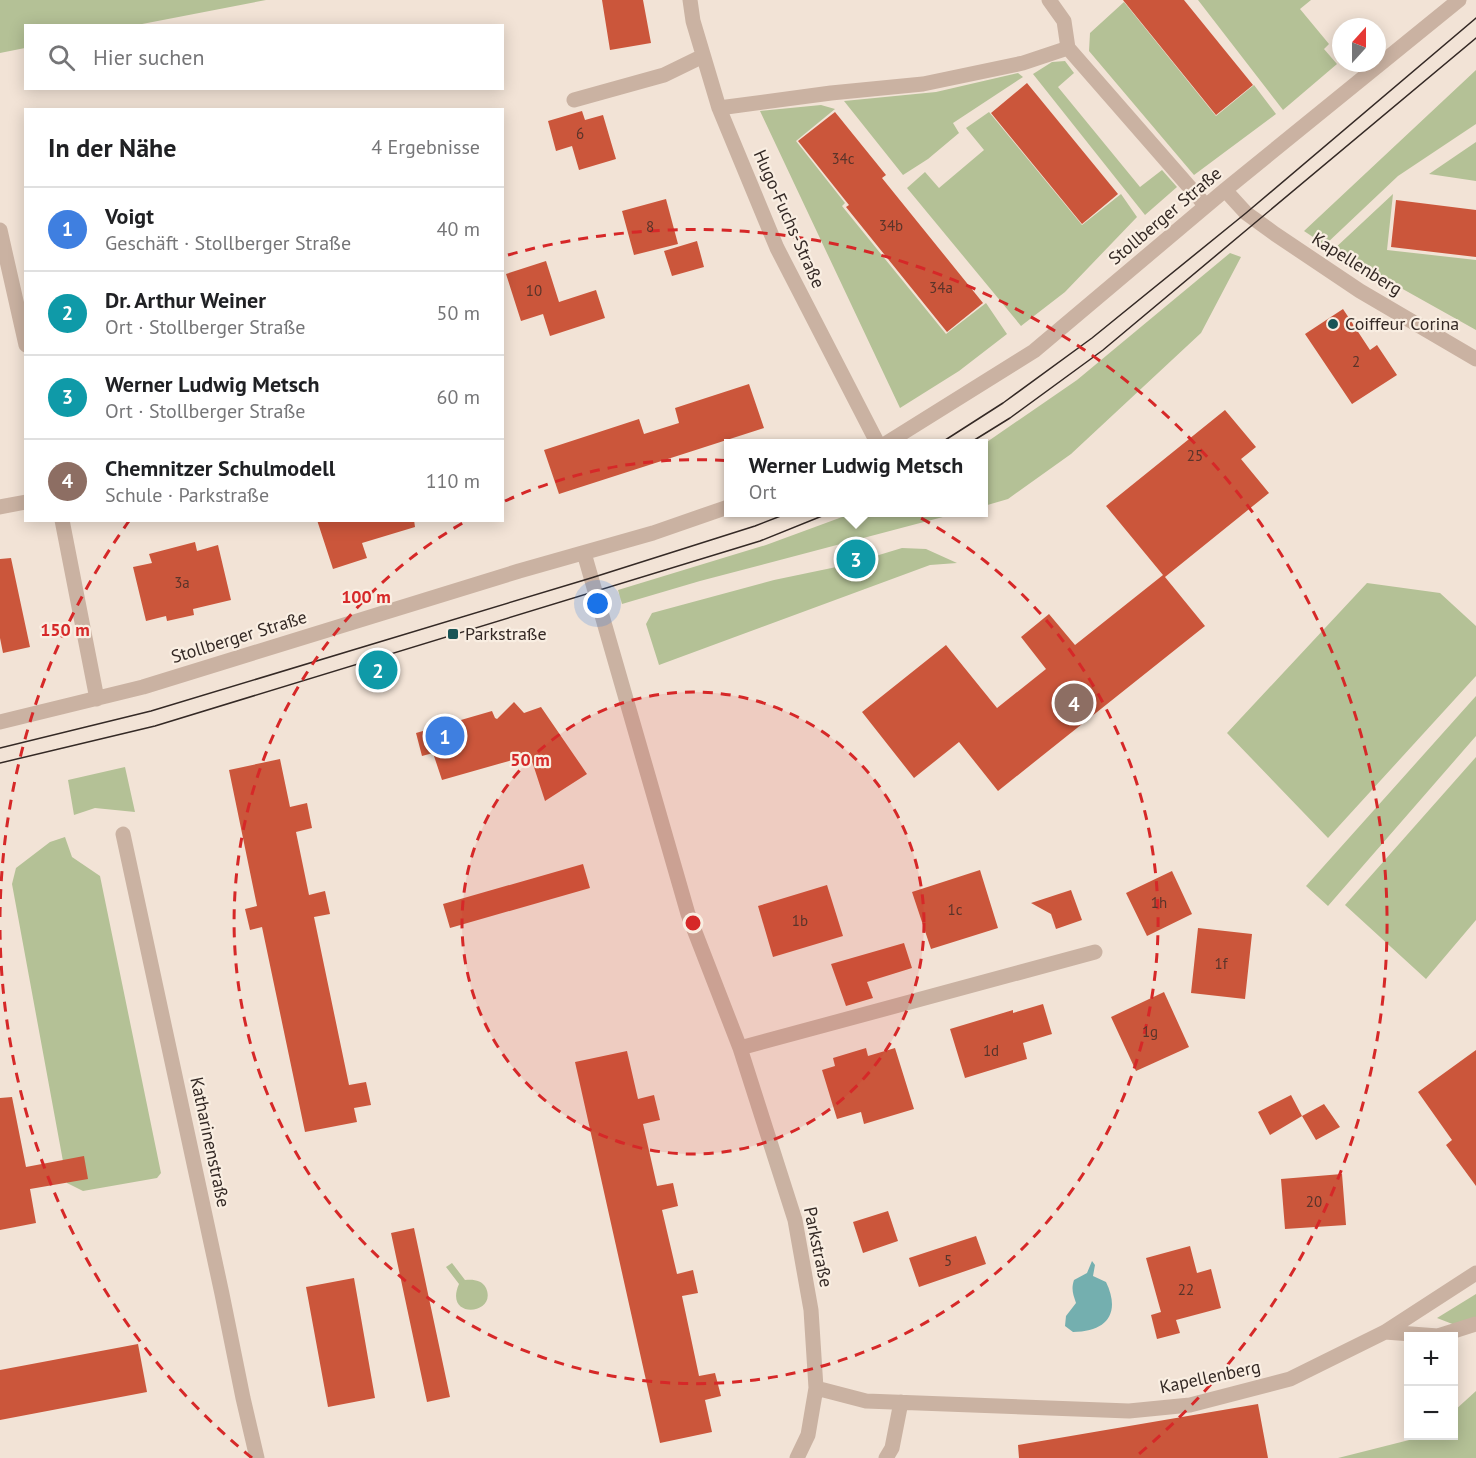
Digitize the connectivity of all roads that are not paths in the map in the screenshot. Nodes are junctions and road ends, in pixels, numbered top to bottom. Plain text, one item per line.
1 (690, 0) edge
2 (1049, 0) edge
3 (1459, 0) edge
4 (1068, 48) junction
5 (703, 56) junction
6 (574, 100) dead end
7 (719, 108) junction
8 (1225, 190) junction
9 (1206, 206) junction
10 (0, 230) edge
11 (24, 336) edge
12 (1476, 359) edge
13 (875, 439) edge
14 (893, 439) edge
15 (24, 502) edge
16 (0, 507) edge
17 (724, 509) edge
18 (62, 522) edge
19 (584, 553) junction
20 (98, 699) junction
21 (0, 722) edge
22 (123, 834) dead end
23 (1095, 952) dead end
24 (740, 1048) junction
25 (1476, 1273) edge
26 (1476, 1324) edge
27 (1385, 1332) junction
28 (816, 1388) junction
29 (901, 1402) junction
30 (257, 1458) edge
31 (797, 1458) edge
32 (886, 1458) edge

1 - 5 street, Hugo-Fuchs-Straße
2 - 4 street
3 - 8 street, Stollberger Straße
4 - 7 street
4 - 9 street
5 - 6 street
5 - 7 street, Hugo-Fuchs-Straße
7 - 13 street, Hugo-Fuchs-Straße
8 - 9 street, Stollberger Straße
8 - 12 street, Kapellenberg
9 - 14 street, Stollberger Straße
10 - 11 street
15 - 16 street
17 - 19 street, Stollberger Straße
18 - 20 street
19 - 20 street, Stollberger Straße
19 - 24 street, Parkstraße
20 - 21 street, Stollberger Straße
22 - 30 street, Katharinenstraße
23 - 24 street
24 - 28 street, Parkstraße
25 - 27 street, Kapellenberg
26 - 27 street
27 - 29 street, Kapellenberg
28 - 29 street, Kapellenberg
28 - 31 street, Parkstraße
29 - 32 street

